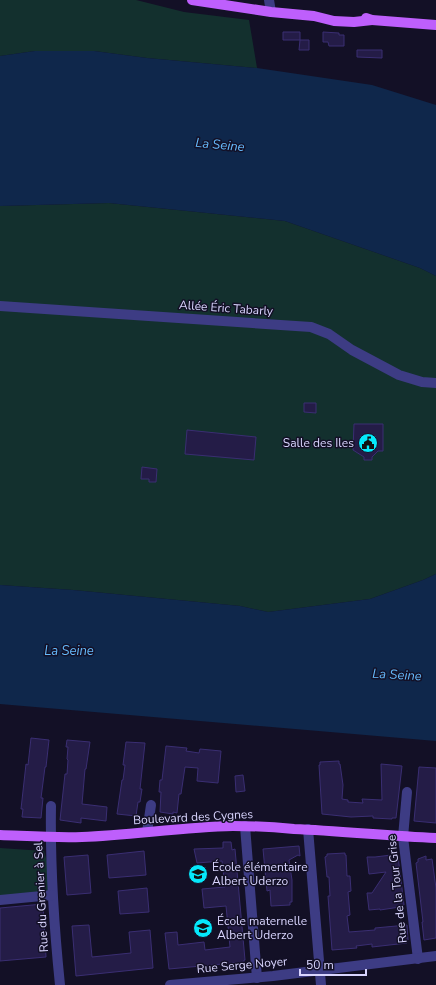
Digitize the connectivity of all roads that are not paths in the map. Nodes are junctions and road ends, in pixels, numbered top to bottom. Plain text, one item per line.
1 (192, 0) edge
2 (269, 0) edge
3 (271, 12) junction
4 (436, 25) edge
5 (0, 306) edge
6 (436, 383) edge
7 (407, 792) dead end
8 (151, 805) dead end
9 (51, 806) dead end
10 (245, 826) junction
11 (308, 829) junction
12 (148, 832) junction
13 (0, 835) edge
14 (50, 837) junction
15 (403, 837) junction
16 (436, 838) edge
17 (52, 895) junction
18 (0, 900) edge
19 (436, 956) edge
20 (418, 958) junction
21 (319, 971) junction
22 (257, 978) junction
23 (60, 985) edge
24 (170, 985) edge
25 (321, 985) edge

1 - 3 main road
2 - 3 street
3 - 4 main road
5 - 6 street, Allée Éric Tabarly
7 - 15 street, Rue de la Tour Grise
8 - 12 street
9 - 14 street, Rue du Grenier à Sel
10 - 11 main road, Boulevard des Cygnes
10 - 12 main road, Boulevard des Cygnes
10 - 22 street
11 - 15 main road, Boulevard des Cygnes
11 - 21 street
12 - 14 main road, Boulevard des Cygnes
13 - 14 main road, Boulevard des Cygnes
14 - 17 street, Rue du Grenier à Sel
15 - 16 main road, Boulevard des Cygnes
15 - 20 street, Rue de la Tour Grise
17 - 18 street
17 - 23 street, Rue du Grenier à Sel
19 - 20 street, Rue Serge Noyer
20 - 21 street, Rue Serge Noyer
21 - 22 street, Rue Serge Noyer
21 - 25 street
22 - 24 street, Rue Serge Noyer

